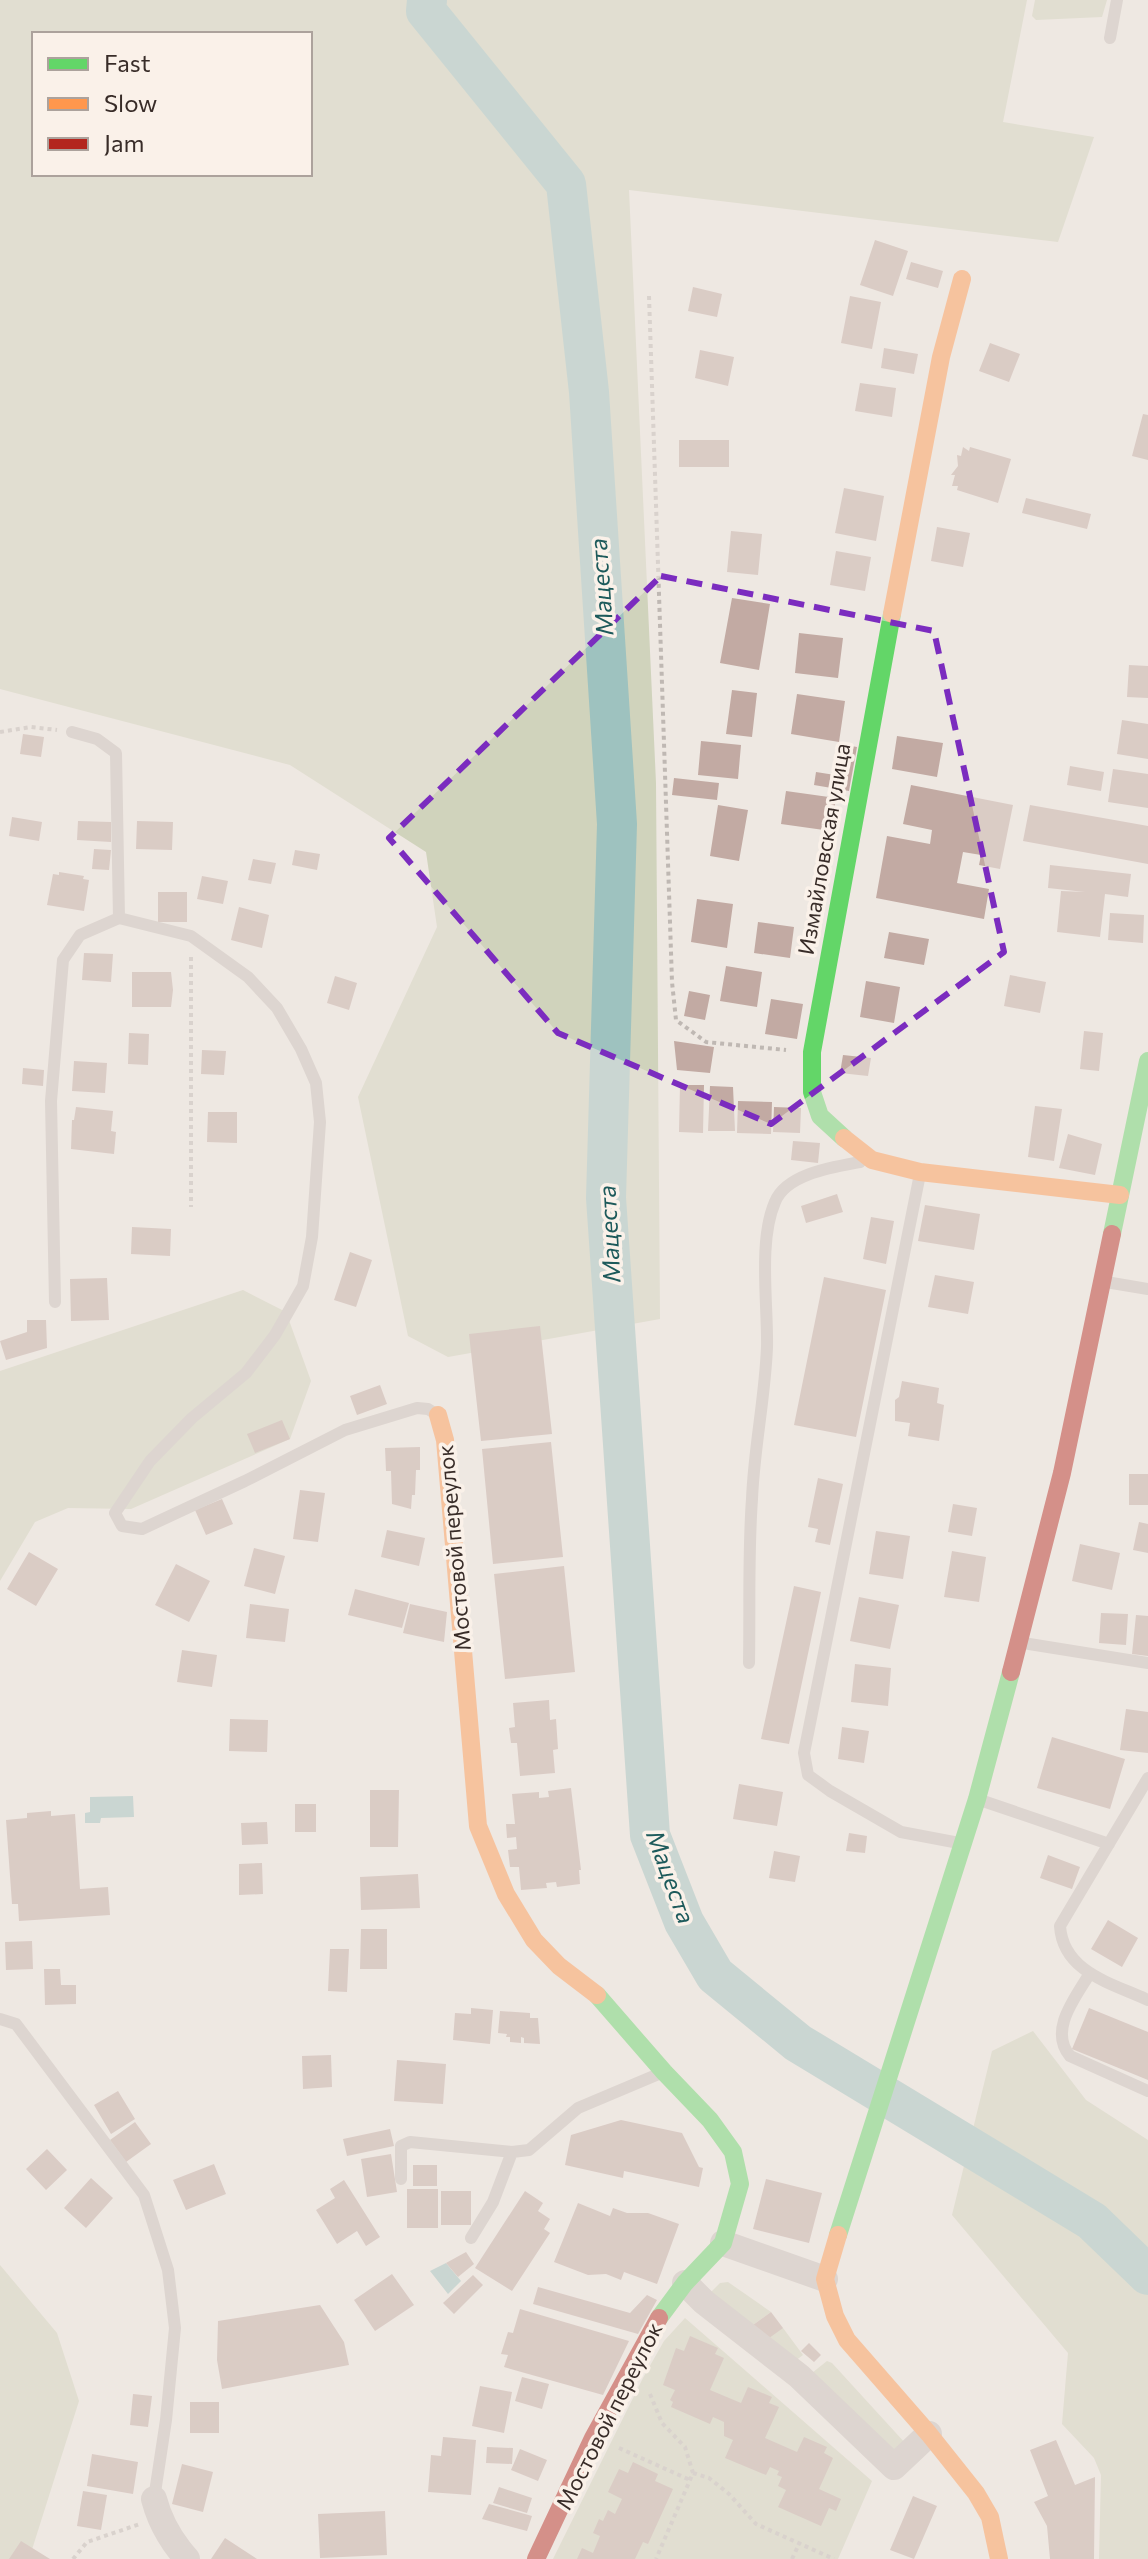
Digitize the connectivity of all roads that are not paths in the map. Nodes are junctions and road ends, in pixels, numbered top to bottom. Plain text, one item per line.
1 (1117, 0) edge
2 (1110, 38) dead end
3 (962, 279) dead end
4 (72, 732) road end
5 (119, 918) junction
6 (1148, 1061) edge
7 (872, 1160) junction
8 (920, 1172) junction
9 (1120, 1195) junction
10 (1103, 1282) junction
11 (1148, 1289) edge
12 (55, 1302) dead end
13 (438, 1415) joint
14 (1019, 1643) junction
15 (749, 1663) dead end
16 (1148, 1663) edge
17 (1148, 1778) edge
18 (977, 1799) junction
19 (962, 1844) junction
20 (1109, 1844) junction
21 (1090, 1973) junction
22 (1148, 2000) edge
23 (0, 2019) edge
24 (664, 2072) junction
25 (1148, 2091) edge
26 (512, 2152) junction
27 (401, 2179) dead end
28 (471, 2238) dead end
29 (723, 2243) junction
30 (825, 2279) junction
31 (685, 2283) junction
32 (929, 2434) junction
33 (156, 2508) joint
34 (187, 2559) edge
35 (536, 2559) edge
36 (999, 2559) edge

1 - 2 lane
3 - 7 street, Измайловская улица
4 - 5 lane
5 - 12 lane
5 - 13 lane, Мостовой переулок
6 - 9 street
7 - 8 street, Измайловская улица
7 - 15 lane
8 - 9 street, Измайловская улица
8 - 19 lane
9 - 10 street
10 - 11 lane
10 - 14 street
13 - 24 street, Мостовой переулок
14 - 16 lane
14 - 18 street
17 - 20 lane
18 - 19 street
18 - 20 lane
19 - 30 street
20 - 21 lane
21 - 22 lane
21 - 25 lane
23 - 33 lane
24 - 26 lane
24 - 29 street, Мостовой переулок
26 - 27 lane
26 - 28 lane
29 - 30 street
29 - 31 street, Мостовой переулок
30 - 32 street
31 - 32 street
31 - 35 street, Мостовой переулок
32 - 36 street
33 - 34 street

